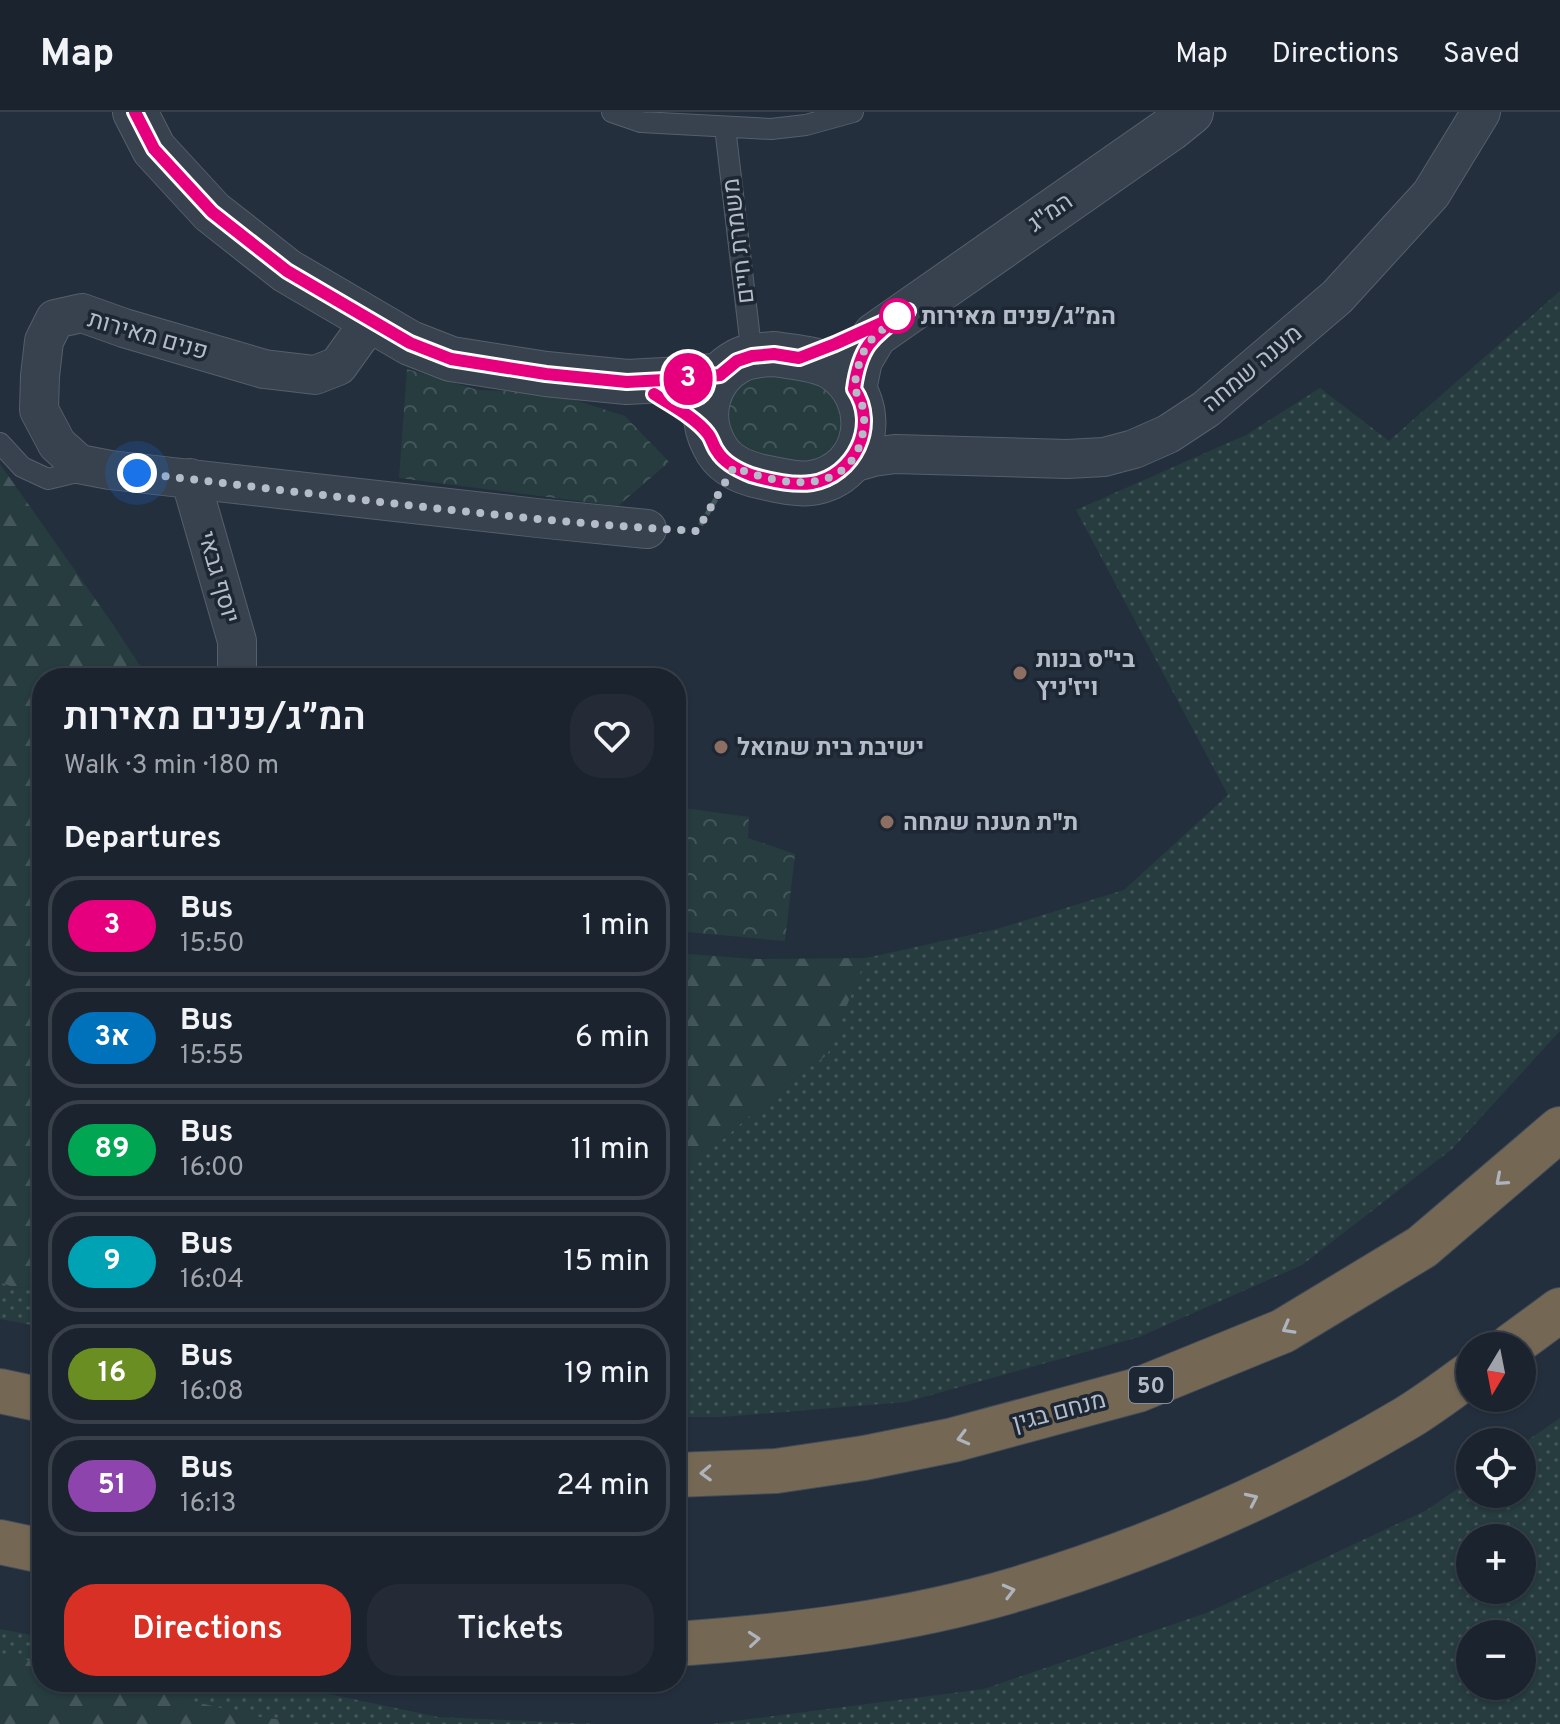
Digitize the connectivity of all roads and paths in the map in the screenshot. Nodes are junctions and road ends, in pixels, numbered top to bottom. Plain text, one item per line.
1 (135, 112) edge
2 (612, 112) edge
3 (853, 112) edge
4 (1191, 112) edge
5 (1481, 112) edge
6 (725, 127) junction
7 (908, 311) junction
8 (371, 320) junction
9 (799, 358) junction
10 (736, 365) junction
11 (627, 382) junction
12 (859, 398) junction
13 (0, 443) edge
14 (721, 451) junction
15 (934, 455) junction
16 (79, 464) junction
17 (849, 464) junction
18 (190, 478) junction
19 (647, 529) joint
20 (237, 668) edge
21 (1560, 1129) edge
22 (1560, 1310) edge
23 (1530, 1332) edge
24 (1456, 1384) edge
25 (0, 1391) edge
26 (32, 1398) edge
27 (686, 1475) edge
28 (0, 1542) edge
29 (32, 1549) edge
30 (686, 1643) edge

1 - 8 street
2 - 6 lane
3 - 6 lane
4 - 7 street, המ"ג
5 - 15 street, מענה שמחה
6 - 10 lane, משמרת חיים
7 - 9 street, המ"ג
7 - 12 street, המ"ג
8 - 11 street
8 - 16 street, פנים מאירות
9 - 10 street
9 - 12 street
10 - 11 street
10 - 14 street
11 - 14 street
12 - 15 street, מענה שמחה
12 - 17 street
13 - 16 lane
14 - 17 street
14 - 19 path
15 - 17 street, מענה שמחה
16 - 18 street
18 - 19 street
18 - 20 street, יוסף גבאי
21 -> 27 highway, מנחם בגין / 50
22 - 23 highway
30 -> 24 highway
25 - 26 highway
28 - 29 highway

